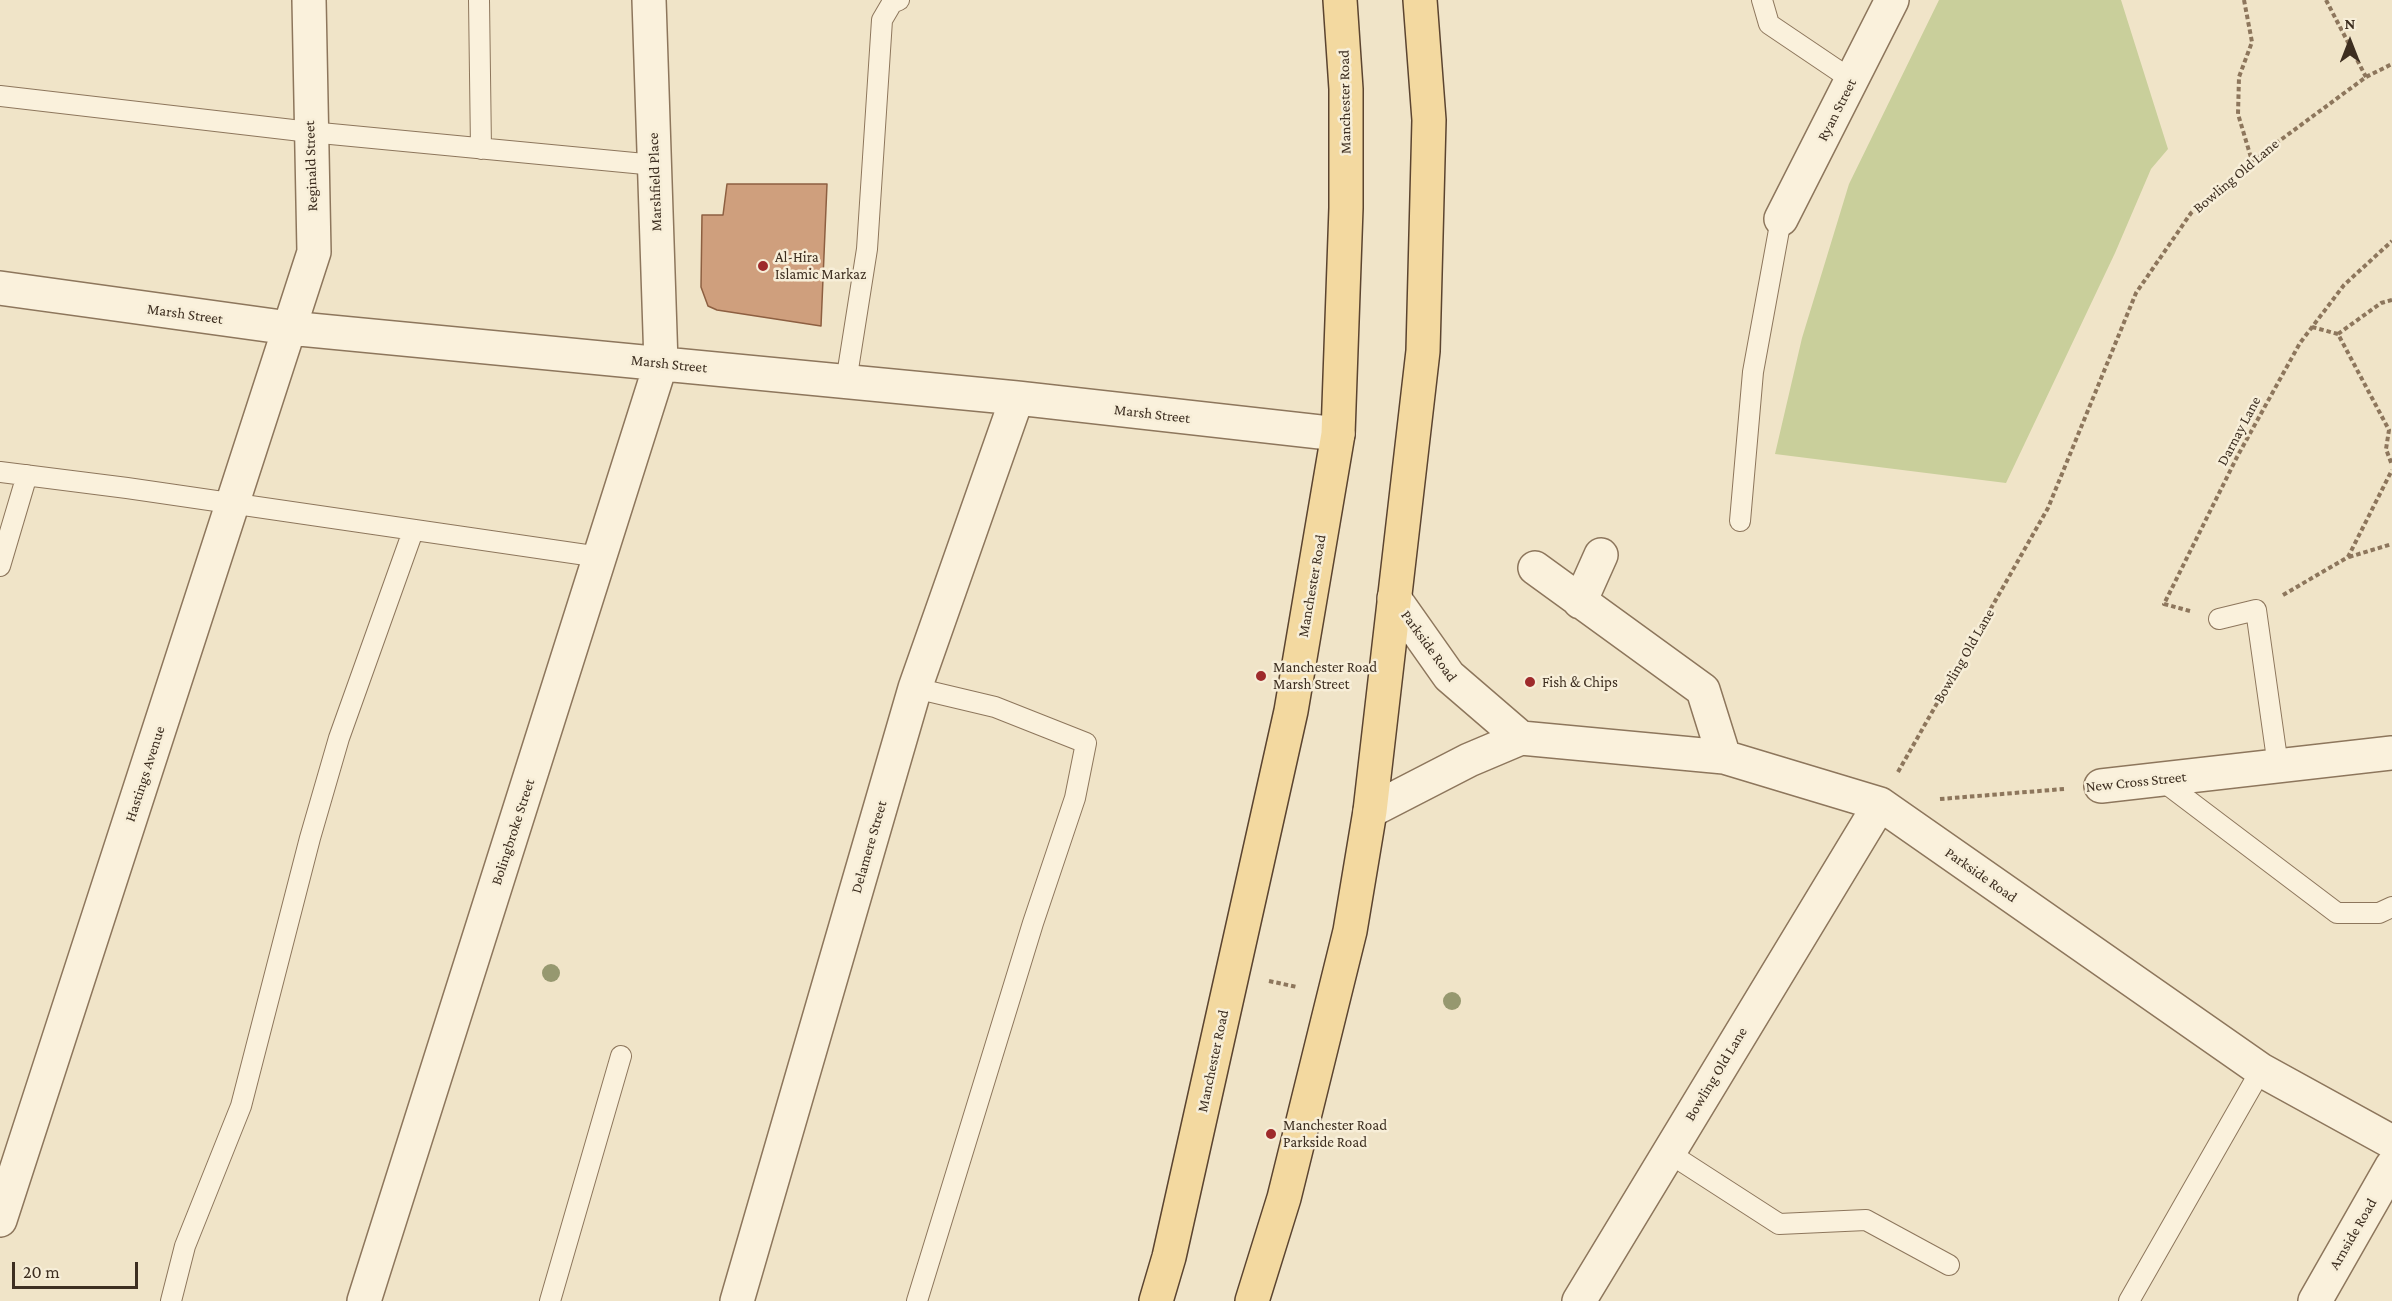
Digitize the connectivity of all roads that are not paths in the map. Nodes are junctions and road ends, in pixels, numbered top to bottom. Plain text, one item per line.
1 (309, 0) edge
2 (479, 0) edge
3 (649, 0) edge
4 (899, 0) edge
5 (1340, 0) edge
6 (1419, 0) edge
7 (1762, 0) edge
8 (1892, 0) edge
9 (1852, 80) junction
10 (0, 96) edge
11 (310, 132) junction
12 (481, 148) junction
13 (655, 165) junction
14 (1781, 219) joint
15 (0, 288) edge
16 (289, 328) junction
17 (661, 363) junction
18 (846, 382) junction
19 (1017, 398) junction
20 (1338, 434) junction
21 (0, 472) edge
22 (27, 475) junction
23 (232, 504) junction
24 (1740, 521) dead end
25 (413, 531) junction
26 (1601, 555) dead end
27 (600, 557) junction
28 (0, 566) edge
29 (1535, 568) dead end
30 (1394, 598) junction
31 (1580, 602) junction
32 (2219, 619) road end
33 (915, 688) junction
34 (1521, 738) junction
35 (2392, 753) edge
36 (1724, 757) junction
37 (2278, 766) junction
38 (2160, 779) junction
39 (2101, 786) road end
40 (1880, 804) junction
41 (1370, 812) junction
42 (2392, 907) edge
43 (621, 1056) dead end
44 (2261, 1070) junction
45 (2392, 1142) edge
46 (1669, 1153) junction
47 (2392, 1166) edge
48 (0, 1220) edge
49 (1949, 1265) dead end
50 (171, 1301) edge
51 (364, 1301) edge
52 (549, 1301) edge
53 (737, 1301) edge
54 (917, 1301) edge
55 (1156, 1301) edge
56 (1252, 1301) edge
57 (1579, 1301) edge
58 (2129, 1301) edge
59 (2315, 1301) edge

1 - 11 street, Reginald Street
2 - 12 lane
3 - 13 street, Marshfield Place
4 - 18 lane
5 - 20 main road, Manchester Road
6 - 30 main road
7 - 9 lane
8 - 9 street, Ryan Street
9 - 14 street, Ryan Street
10 - 11 lane
11 - 12 lane
11 - 16 street, Reginald Street
12 - 13 lane
13 - 17 street, Marshfield Place
14 - 24 lane
15 - 16 street, Marsh Street
16 - 17 street, Marsh Street
16 - 23 street, Hastings Avenue
17 - 18 street, Marsh Street
17 - 27 street, Bolingbroke Street
18 - 19 street, Marsh Street
19 - 20 street, Marsh Street
19 - 33 street, Delamere Street
20 - 55 main road, Manchester Road
21 - 22 lane
22 - 23 lane
22 - 28 lane
23 - 25 lane
23 - 48 street, Hastings Avenue
25 - 27 lane
25 - 50 lane
26 - 31 street
27 - 51 street, Bolingbroke Street
29 - 31 street
30 - 34 street, Parkside Road
30 - 41 main road
31 - 36 street
32 - 37 lane
33 - 53 street, Delamere Street
33 - 54 lane
34 - 36 street, Parkside Road
34 - 41 street, Parkside Road
35 - 37 street, New Cross Street
36 - 40 street, Parkside Road
37 - 38 street, New Cross Street
38 - 39 street, New Cross Street
38 - 42 lane
40 - 44 street, Parkside Road
40 - 46 street, Bowling Old Lane
41 - 56 main road
43 - 52 lane
44 - 45 street, Parkside Road
44 - 58 lane
46 - 49 lane
46 - 57 street, Bowling Old Lane
47 - 59 street, Arnside Road

